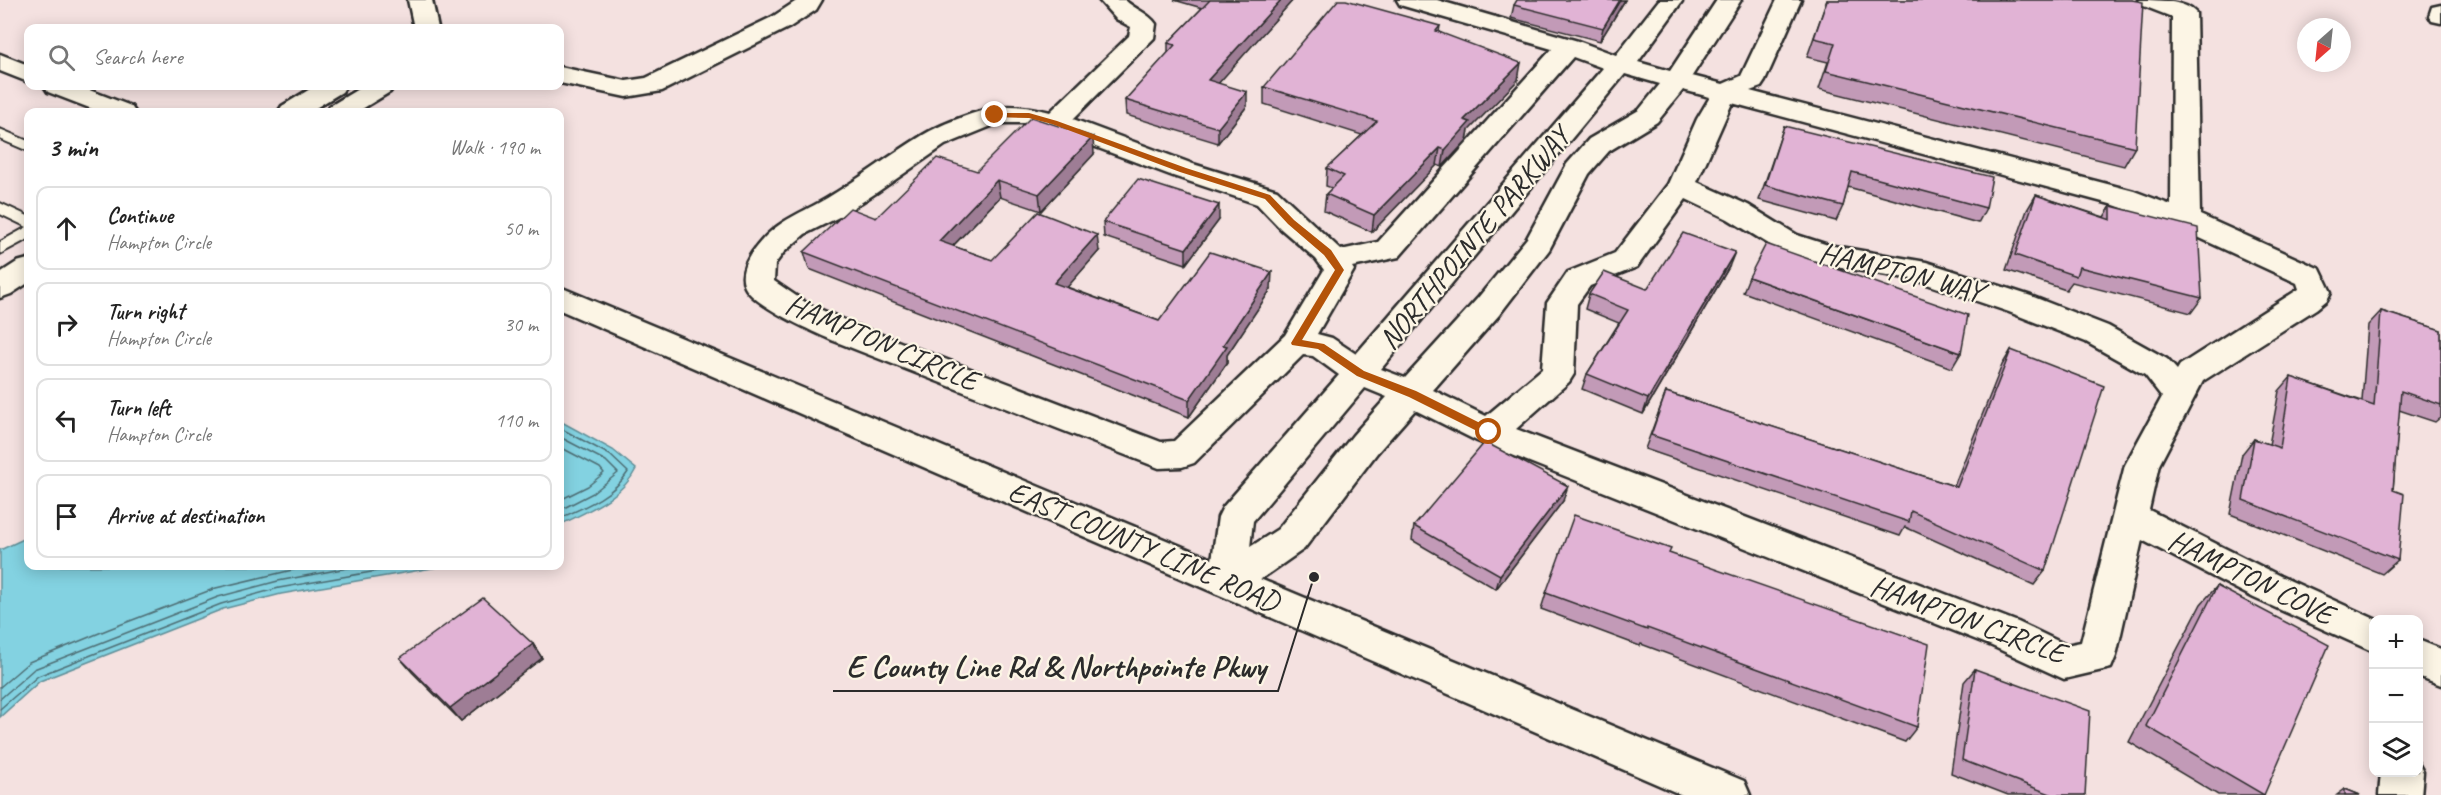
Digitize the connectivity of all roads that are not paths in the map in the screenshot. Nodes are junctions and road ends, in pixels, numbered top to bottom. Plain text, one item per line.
1 (420, 0) edge
2 (810, 0) edge
3 (1112, 0) edge
4 (1409, 0) edge
5 (1671, 0) edge
6 (1729, 0) edge
7 (1789, 0) edge
8 (2150, 0) edge
9 (423, 24) edge
10 (1569, 46) junction
11 (0, 62) edge
12 (1619, 65) junction
13 (24, 72) edge
14 (564, 76) edge
15 (1677, 80) junction
16 (67, 90) edge
17 (327, 90) edge
18 (375, 90) edge
19 (1725, 93) junction
20 (112, 108) edge
21 (297, 108) edge
22 (345, 108) edge
23 (1054, 122) junction
24 (0, 134) edge
25 (24, 144) edge
26 (1681, 186) junction
27 (0, 208) edge
28 (24, 220) edge
29 (2186, 220) junction
30 (24, 234) edge
31 (0, 249) edge
32 (1334, 261) junction
33 (24, 272) edge
34 (0, 287) edge
35 (564, 300) edge
36 (1296, 343) junction
37 (1360, 373) junction
38 (1412, 394) junction
39 (2179, 396) junction
40 (1489, 432) junction
41 (2130, 517) junction
42 (1228, 582) junction
43 (2369, 634) edge
44 (2423, 659) edge
45 (2441, 668) edge
46 (2402, 777) edge
47 (1729, 795) edge
48 (2400, 795) edge

1 - 9 street
2 - 14 street
3 - 23 street
4 - 10 street
5 - 12 street, NORTHPOINTE PARKWAY
6 - 15 street, NORTHPOINTE PARKWAY
7 - 19 street
8 - 29 street
10 - 12 street
10 - 32 street
11 - 13 street
12 - 15 street
12 - 37 street, NORTHPOINTE PARKWAY
15 - 19 street
15 - 38 street, NORTHPOINTE PARKWAY
16 - 20 street
17 - 21 street
18 - 22 street
19 - 26 street
19 - 29 street
23 - 32 street, HAMPTON CIRCLE
23 - 36 street, HAMPTON CIRCLE
24 - 25 lane
26 - 39 street, HAMPTON WAY
26 - 40 street
27 - 28 lane
29 - 39 street, HAMPTON CIRCLE
30 - 31 lane
32 - 36 street, HAMPTON CIRCLE
33 - 34 street
35 - 42 street, EAST COUNTY LINE ROAD
36 - 37 street, HAMPTON CIRCLE
37 - 38 street, HAMPTON CIRCLE
37 - 42 street, NORTHPOINTE PARKWAY
38 - 40 street, HAMPTON CIRCLE
38 - 42 street, NORTHPOINTE PARKWAY
39 - 41 street, HAMPTON CIRCLE
40 - 41 street, HAMPTON CIRCLE
41 - 43 street, HAMPTON COVE
42 - 47 street, EAST COUNTY LINE ROAD
44 - 45 street
46 - 48 street

